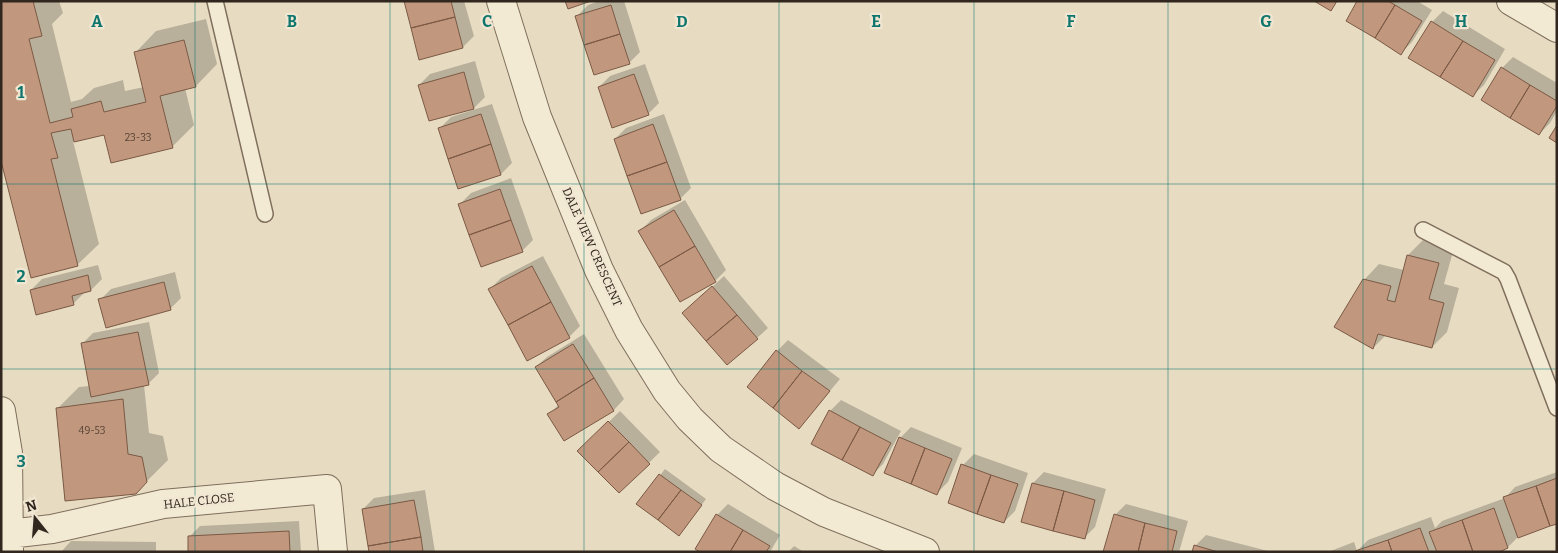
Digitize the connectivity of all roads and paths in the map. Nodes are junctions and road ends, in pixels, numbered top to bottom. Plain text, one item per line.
1 (215, 1) edge
2 (501, 1) edge
3 (1512, 1) edge
4 (1557, 28) edge
5 (265, 214) dead end
6 (1423, 230) dead end
7 (1557, 408) edge
8 (1, 411) edge
9 (9, 543) edge
10 (333, 552) edge
11 (925, 552) edge

1 - 5 lane
2 - 11 street, DALE VIEW CRESCENT
3 - 4 street
6 - 7 lane
8 - 9 street
9 - 10 street, HALE CLOSE

